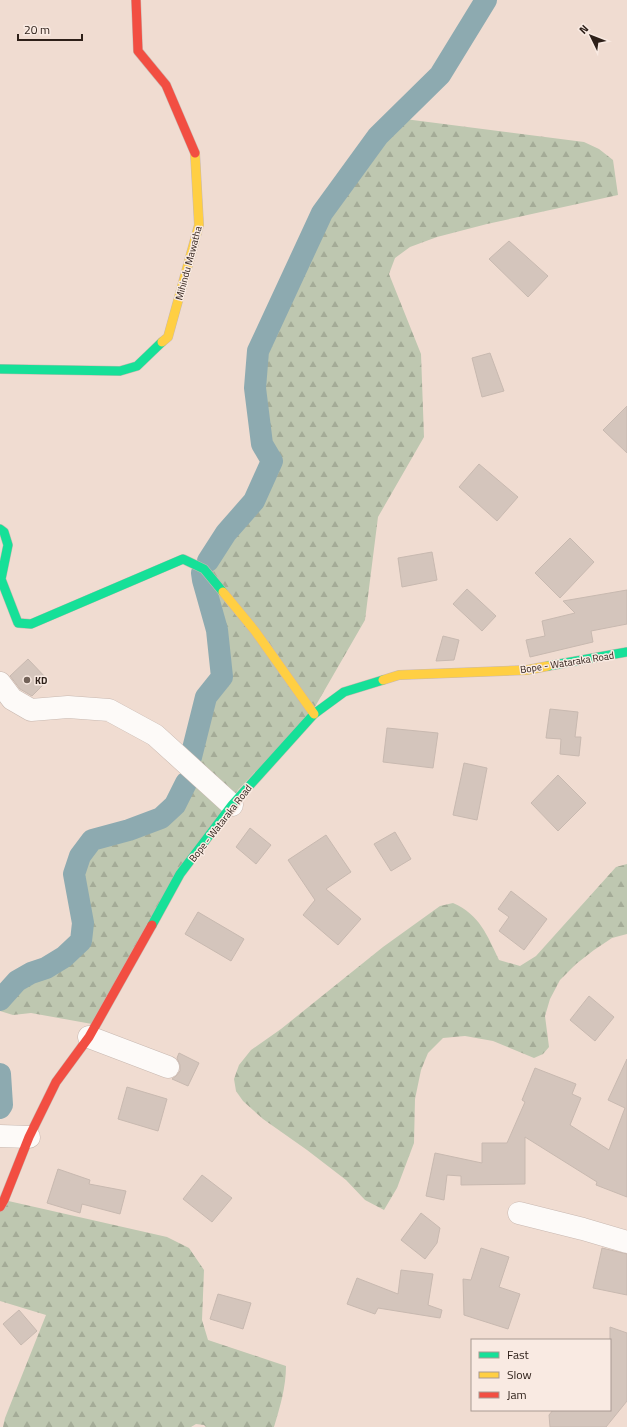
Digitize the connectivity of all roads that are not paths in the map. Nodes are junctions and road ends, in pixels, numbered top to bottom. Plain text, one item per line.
1 (136, 0) edge
2 (0, 369) edge
3 (0, 529) edge
4 (627, 652) edge
5 (0, 683) edge
6 (314, 714) junction
7 (232, 805) junction
8 (89, 1037) junction
9 (168, 1068) dead end
10 (0, 1136) edge
11 (29, 1137) junction
12 (0, 1207) edge
13 (519, 1213) dead end
14 (627, 1242) edge

1 - 2 street, Mihindu Mawatha
3 - 6 street
4 - 6 street, Bope - Wataraka Road
5 - 7 street
6 - 7 street, Bope - Wataraka Road
7 - 8 street, Bope - Wataraka Road
8 - 9 street
8 - 11 street, Bope - Wataraka Road
10 - 11 street
11 - 12 street, Bope - Wataraka Road
13 - 14 street

